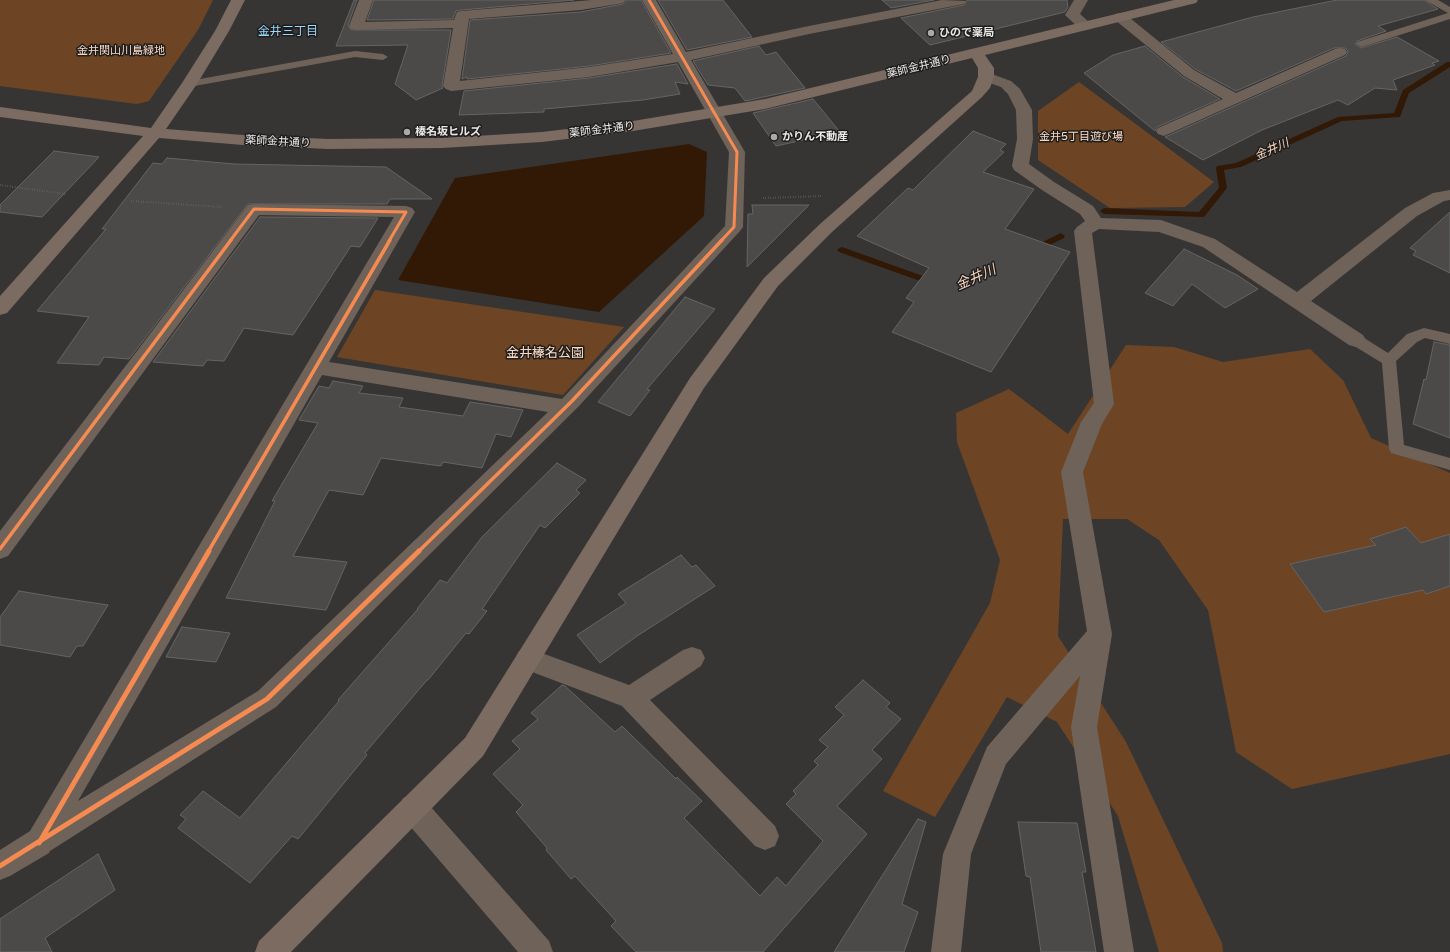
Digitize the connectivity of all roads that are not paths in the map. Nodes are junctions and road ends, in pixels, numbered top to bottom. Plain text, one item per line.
1 (238, 0) edge
2 (366, 0) edge
3 (618, 0) edge
4 (648, 0) edge
5 (959, 0) edge
6 (1081, 0) edge
7 (1191, 0) edge
8 (1430, 0) edge
9 (1450, 11) edge
10 (1450, 16) edge
11 (1120, 17) junction
12 (460, 24) junction
13 (1085, 26) junction
14 (1361, 44) dead end
15 (1340, 52) dead end
16 (977, 53) junction
17 (383, 57) dead end
18 (683, 57) junction
19 (986, 77) junction
20 (189, 84) junction
21 (1235, 99) junction
22 (0, 112) edge
23 (716, 113) junction
24 (1164, 131) dead end
25 (155, 133) junction
26 (1450, 195) edge
27 (1095, 223) junction
28 (1297, 302) junction
29 (0, 308) edge
30 (1450, 339) edge
31 (1356, 340) joint
32 (1389, 360) junction
33 (316, 367) junction
34 (566, 407) junction
35 (1450, 464) edge
36 (0, 548) edge
37 (1100, 634) junction
38 (692, 658) dead end
39 (528, 659) junction
40 (631, 698) junction
41 (413, 808) junction
42 (765, 836) dead end
43 (39, 843) junction
44 (0, 866) edge
45 (270, 952) edge
46 (538, 952) edge
47 (946, 952) edge
48 (1119, 952) edge

1 - 20 street
2 - 12 street
3 - 12 street
4 - 18 street
5 - 18 street
6 - 13 street
7 - 11 street, 薬師金井通り
8 - 9 lane
10 - 14 lane
11 - 13 street, 薬師金井通り
11 - 21 street
12 - 18 street
13 - 16 street, 薬師金井通り
15 - 21 street
16 - 19 street
16 - 23 street, 薬師金井通り
17 - 20 lane
18 - 23 street
19 - 27 street
19 - 39 street
20 - 25 street
21 - 24 street
22 - 25 street, 薬師金井通り
23 - 25 street, 薬師金井通り
23 - 34 street
25 - 29 street
26 - 28 street
27 - 28 street
27 - 37 street
28 - 31 street
30 - 32 lane
31 - 32 lane
32 - 35 lane
33 - 34 street
33 - 36 street
33 - 43 street
34 - 43 street
37 - 47 street
37 - 48 street
38 - 40 street
39 - 40 street
39 - 41 street
40 - 42 street
41 - 45 street
41 - 46 street
43 - 44 street

